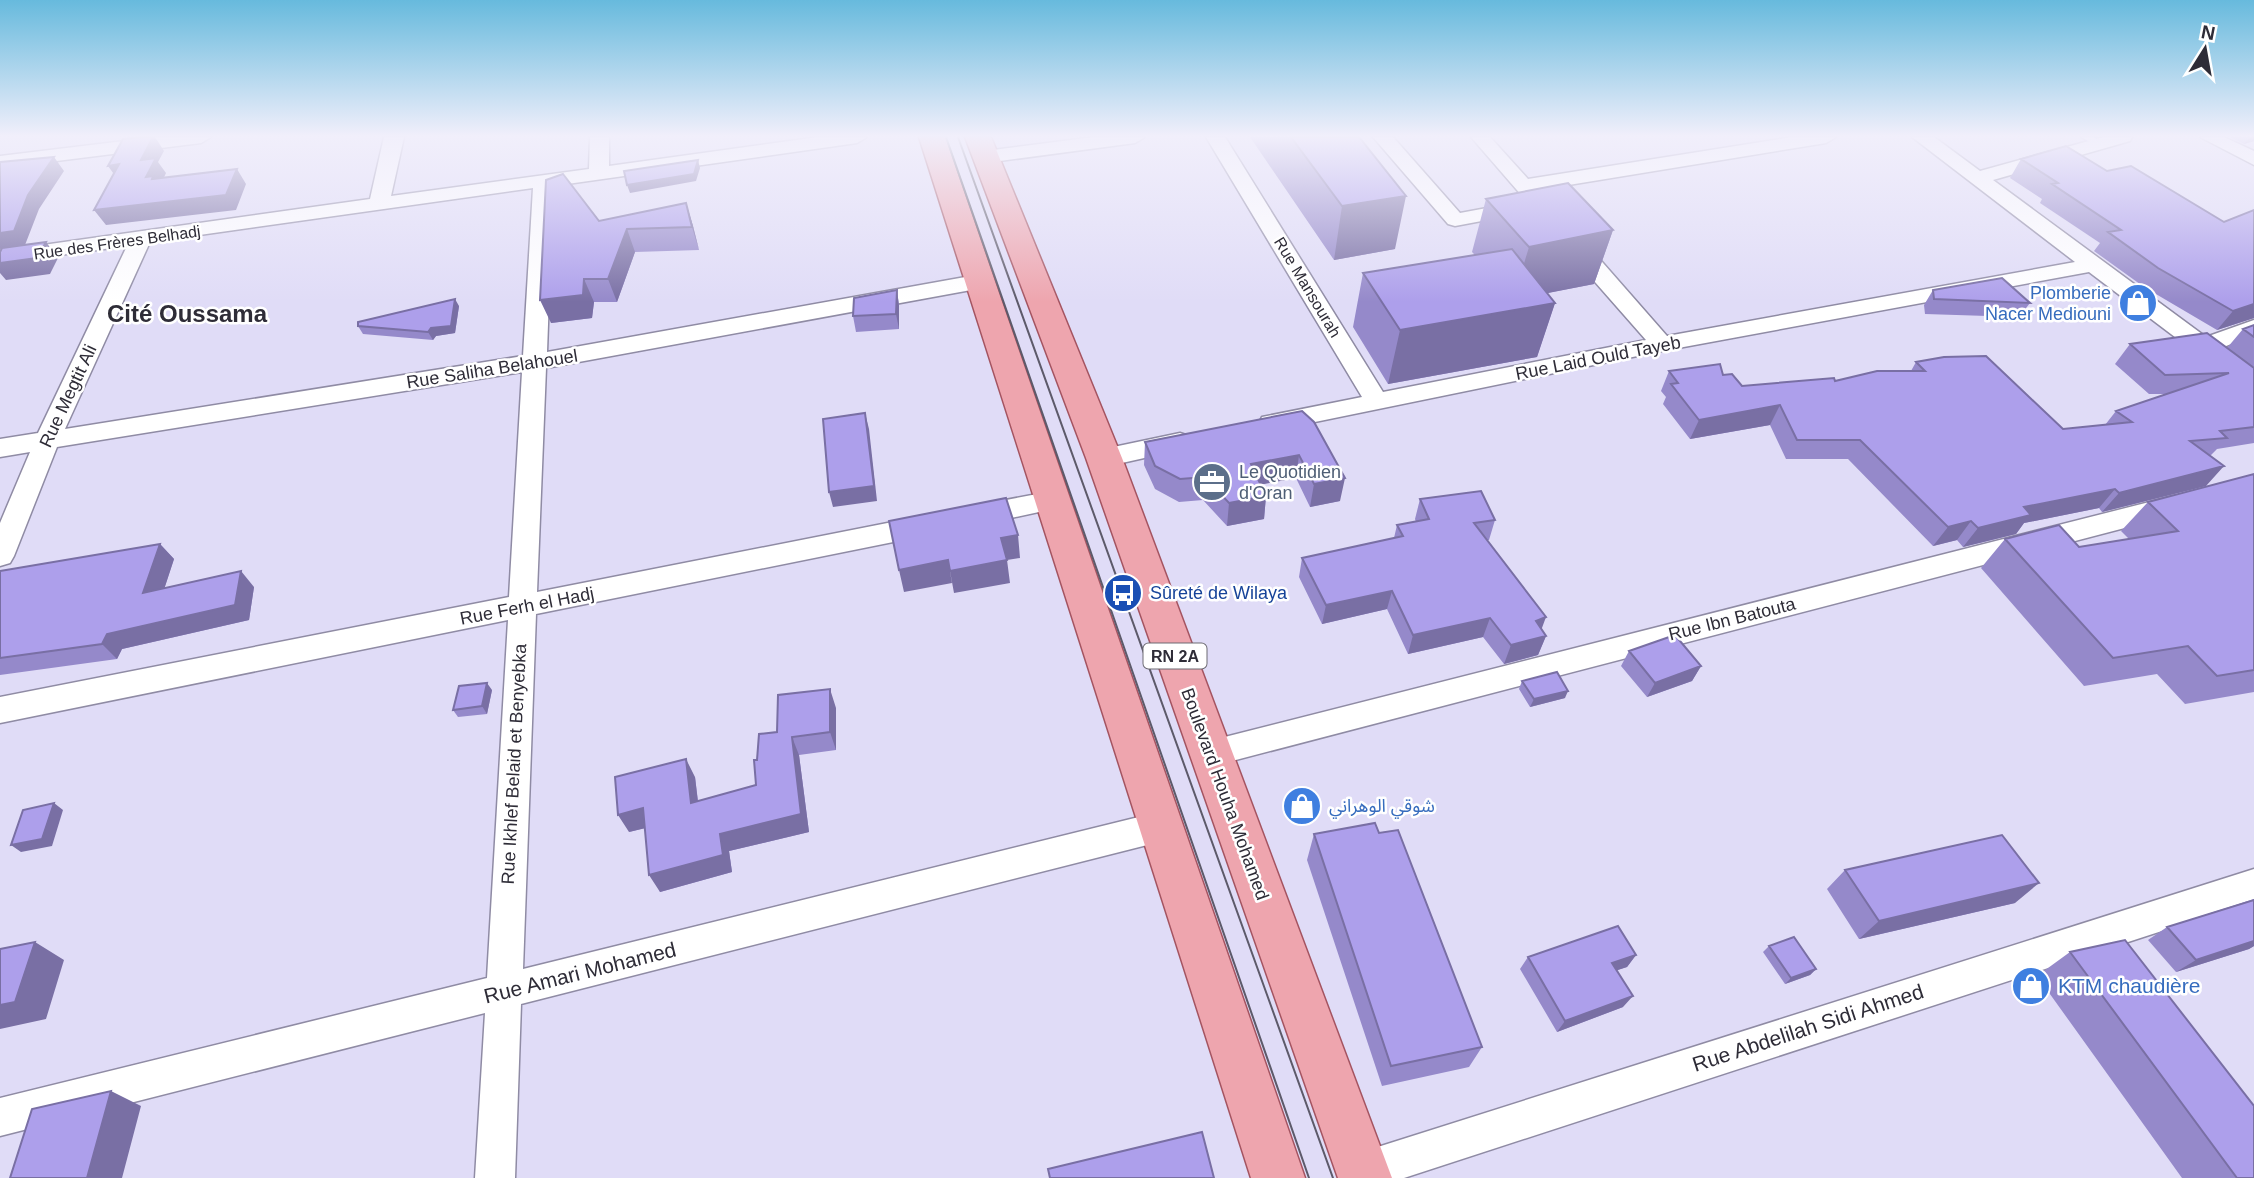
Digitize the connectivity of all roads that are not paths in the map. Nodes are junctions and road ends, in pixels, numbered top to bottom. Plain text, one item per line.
1 (382, 192) edge
2 (472, 192) edge
3 (543, 192) edge
4 (951, 192) edge
5 (1000, 192) edge
6 (1249, 192) edge
7 (1431, 192) edge
8 (1528, 192) edge
9 (1996, 192) edge
10 (379, 205) junction
11 (1548, 214) junction
12 (141, 239) junction
13 (0, 257) edge
14 (2093, 265) junction
15 (982, 281) junction
16 (2254, 327) edge
17 (1662, 344) junction
18 (2204, 346) junction
19 (535, 362) junction
20 (2254, 384) edge
21 (1377, 402) junction
22 (1254, 427) edge
23 (1199, 438) edge
24 (47, 441) junction
25 (0, 448) edge
26 (1104, 458) junction
27 (2200, 499) edge
28 (1053, 500) junction
29 (0, 556) edge
30 (522, 607) junction
31 (0, 709) edge
32 (1209, 754) junction
33 (1159, 827) junction
34 (2254, 885) edge
35 (504, 992) junction
36 (0, 1117) edge
37 (1364, 1175) edge
38 (495, 1178) edge
39 (1278, 1178) edge

1 - 10 street
2 - 10 street, Rue des Frères Belhadj
3 - 19 street, Rue Ikhlef Belaid et Benyebka
4 - 15 main road
5 - 26 main road, Boulevard Houha Mohamed / RN 2A
6 - 21 street, Rue Mansourah
7 - 11 street
8 - 11 street
9 - 14 street
10 - 12 street, Rue des Frères Belhadj
11 - 17 street
12 - 13 street, Rue des Frères Belhadj
12 - 24 street, Rue Megtit Ali
14 - 17 street, Rue Laid Ould Tayeb
14 - 18 street
15 - 19 street, Rue Saliha Belahouel
15 - 28 main road
16 - 18 street
17 - 21 street, Rue Laid Ould Tayeb
18 - 20 street
19 - 24 street, Rue Saliha Belahouel
19 - 30 street, Rue Ikhlef Belaid et Benyebka
21 - 22 street, Rue Laid Ould Tayeb
23 - 26 street
24 - 25 street, Rue Saliha Belahouel
24 - 29 street, Rue Megtit Ali
26 - 32 main road, Boulevard Houha Mohamed / RN 2A
27 - 32 street, Rue Ibn Batouta
28 - 30 street, Rue Ferh el Hadj
28 - 33 main road
30 - 31 street, Rue Ferh el Hadj
30 - 35 street, Rue Ikhlef Belaid et Benyebka
32 - 37 main road, Boulevard Houha Mohamed / RN 2A
33 - 35 street, Rue Amari Mohamed
33 - 39 main road
34 - 37 street, Rue Abdelilah Sidi Ahmed
35 - 36 street, Rue Amari Mohamed
35 - 38 street, Rue Ikhlef Belaid et Benyebka

